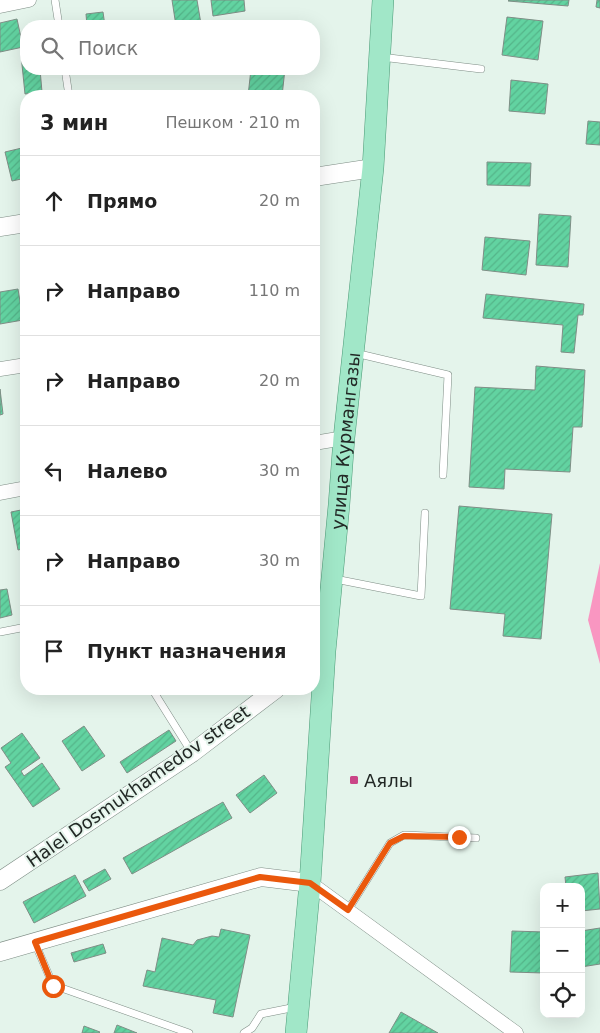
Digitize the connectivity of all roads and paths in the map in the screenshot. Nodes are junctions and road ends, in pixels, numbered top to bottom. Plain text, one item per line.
1 (29, 0) edge
2 (55, 0) edge
3 (383, 0) edge
4 (0, 6) edge
5 (57, 20) edge
6 (378, 57) junction
7 (481, 69) dead end
8 (66, 75) edge
9 (68, 90) edge
10 (373, 168) junction
11 (320, 176) edge
12 (20, 223) edge
13 (0, 227) edge
14 (352, 353) junction
15 (20, 366) edge
16 (0, 369) edge
17 (344, 438) junction
18 (320, 442) edge
19 (443, 475) dead end
20 (20, 489) edge
21 (0, 493) edge
22 (425, 513) dead end
23 (332, 578) junction
24 (20, 628) edge
25 (0, 632) edge
26 (320, 649) edge
27 (156, 695) edge
28 (268, 695) edge
29 (317, 695) edge
30 (192, 753) junction
31 (476, 838) dead end
32 (0, 882) edge
33 (310, 883) junction
34 (348, 910) junction
35 (35, 942) junction
36 (0, 952) edge
37 (299, 1006) junction
38 (189, 1033) edge
39 (244, 1033) edge
40 (296, 1033) edge
41 (516, 1033) edge

1 - 4 street
2 - 5 lane
3 - 6 main road, улица Курмангазы
6 - 7 lane
6 - 10 main road, улица Курмангазы
8 - 9 lane
10 - 11 street
10 - 14 main road, улица Курмангазы
12 - 13 street
14 - 17 main road, улица Курмангазы
14 - 19 lane
15 - 16 street
17 - 18 street
17 - 23 main road, улица Курмангазы
20 - 21 street
22 - 23 lane
23 - 26 main road, улица Курмангазы
24 - 25 lane
27 - 30 lane
28 - 30 street, Halel Dosmukhamedov street
29 - 33 main road, улица Курмангазы
30 - 32 street, Halel Dosmukhamedov street
31 - 34 lane
33 - 34 street
33 - 35 street
33 - 37 main road, улица Курмангазы
34 - 41 street
35 - 36 street
35 - 38 lane
37 - 39 lane
37 - 40 main road, улица Курмангазы

